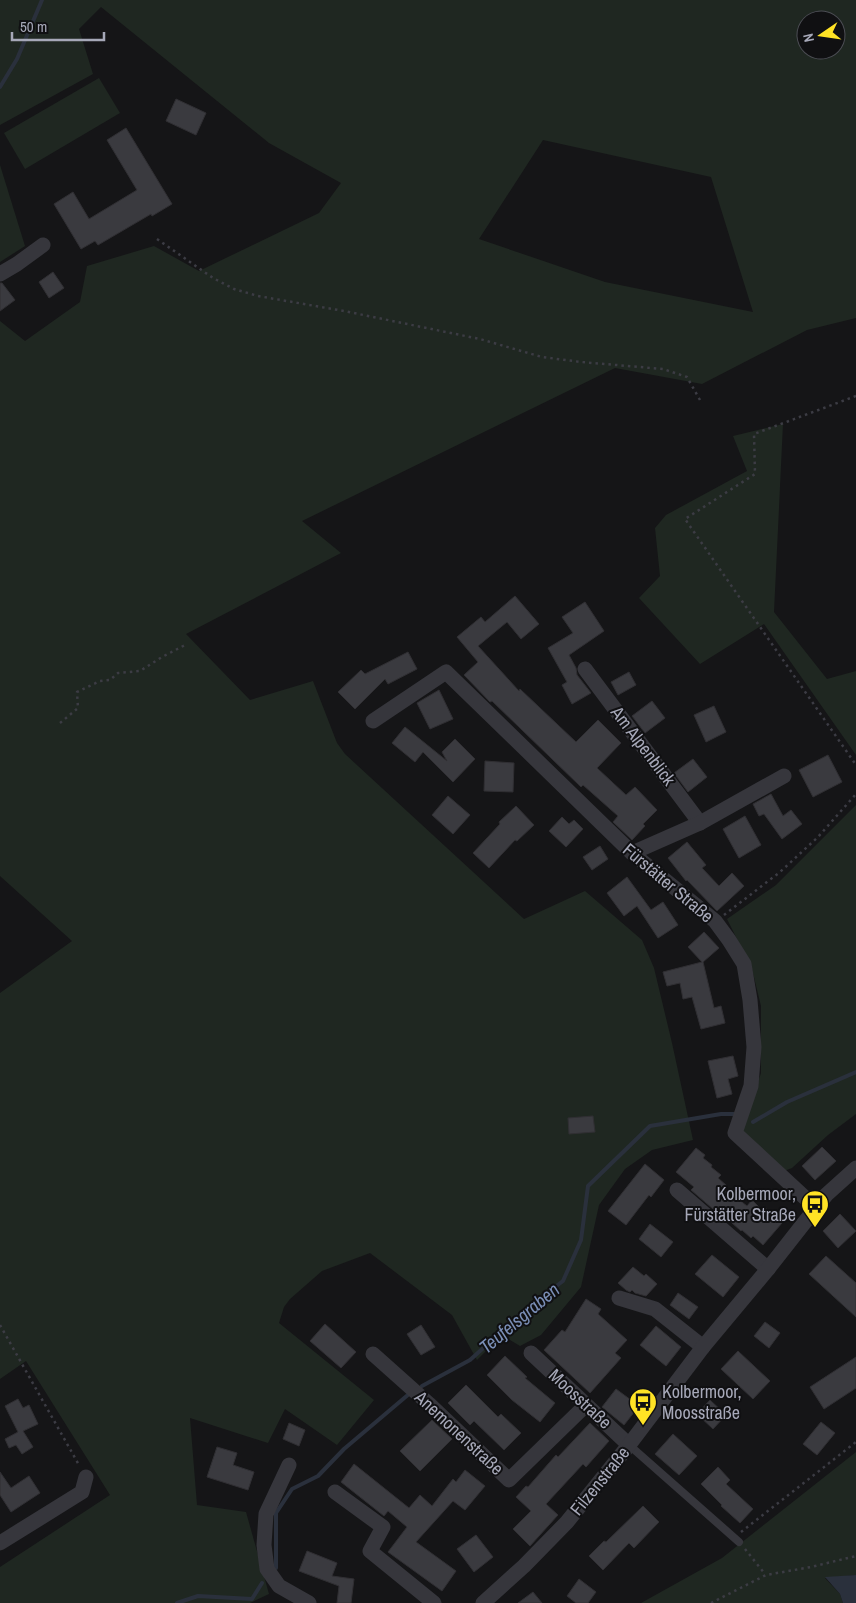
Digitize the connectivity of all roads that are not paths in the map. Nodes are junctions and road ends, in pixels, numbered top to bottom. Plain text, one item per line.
1 (43, 245) dead end
2 (0, 274) edge
3 (586, 669) dead end
4 (373, 721) dead end
5 (784, 776) dead end
6 (700, 823) junction
7 (632, 854) junction
8 (856, 1168) edge
9 (677, 1190) dead end
10 (815, 1207) junction
11 (768, 1269) junction
12 (619, 1298) dead end
13 (703, 1347) junction
14 (531, 1353) dead end
15 (373, 1354) dead end
16 (586, 1405) junction
17 (629, 1445) junction
18 (289, 1465) dead end
19 (86, 1477) road end
20 (334, 1492) dead end
21 (737, 1540) road end
22 (0, 1543) edge
23 (309, 1603) edge
24 (434, 1603) edge
25 (483, 1603) edge

1 - 2 street
3 - 6 street, Am Alpenblick
4 - 7 street, Fürstätter Straße
5 - 6 street
6 - 7 street
7 - 10 street, Fürstätter Straße
8 - 10 street, Filzenstraße
9 - 11 street
10 - 11 street, Filzenstraße
11 - 13 street, Filzenstraße
12 - 13 street
13 - 17 street, Filzenstraße
14 - 16 street, Moosstraße
15 - 16 street, Anemonenstraße
16 - 17 street, Moosstraße
17 - 21 lane
17 - 25 street, Filzenstraße
18 - 23 street
19 - 22 street
20 - 24 street

